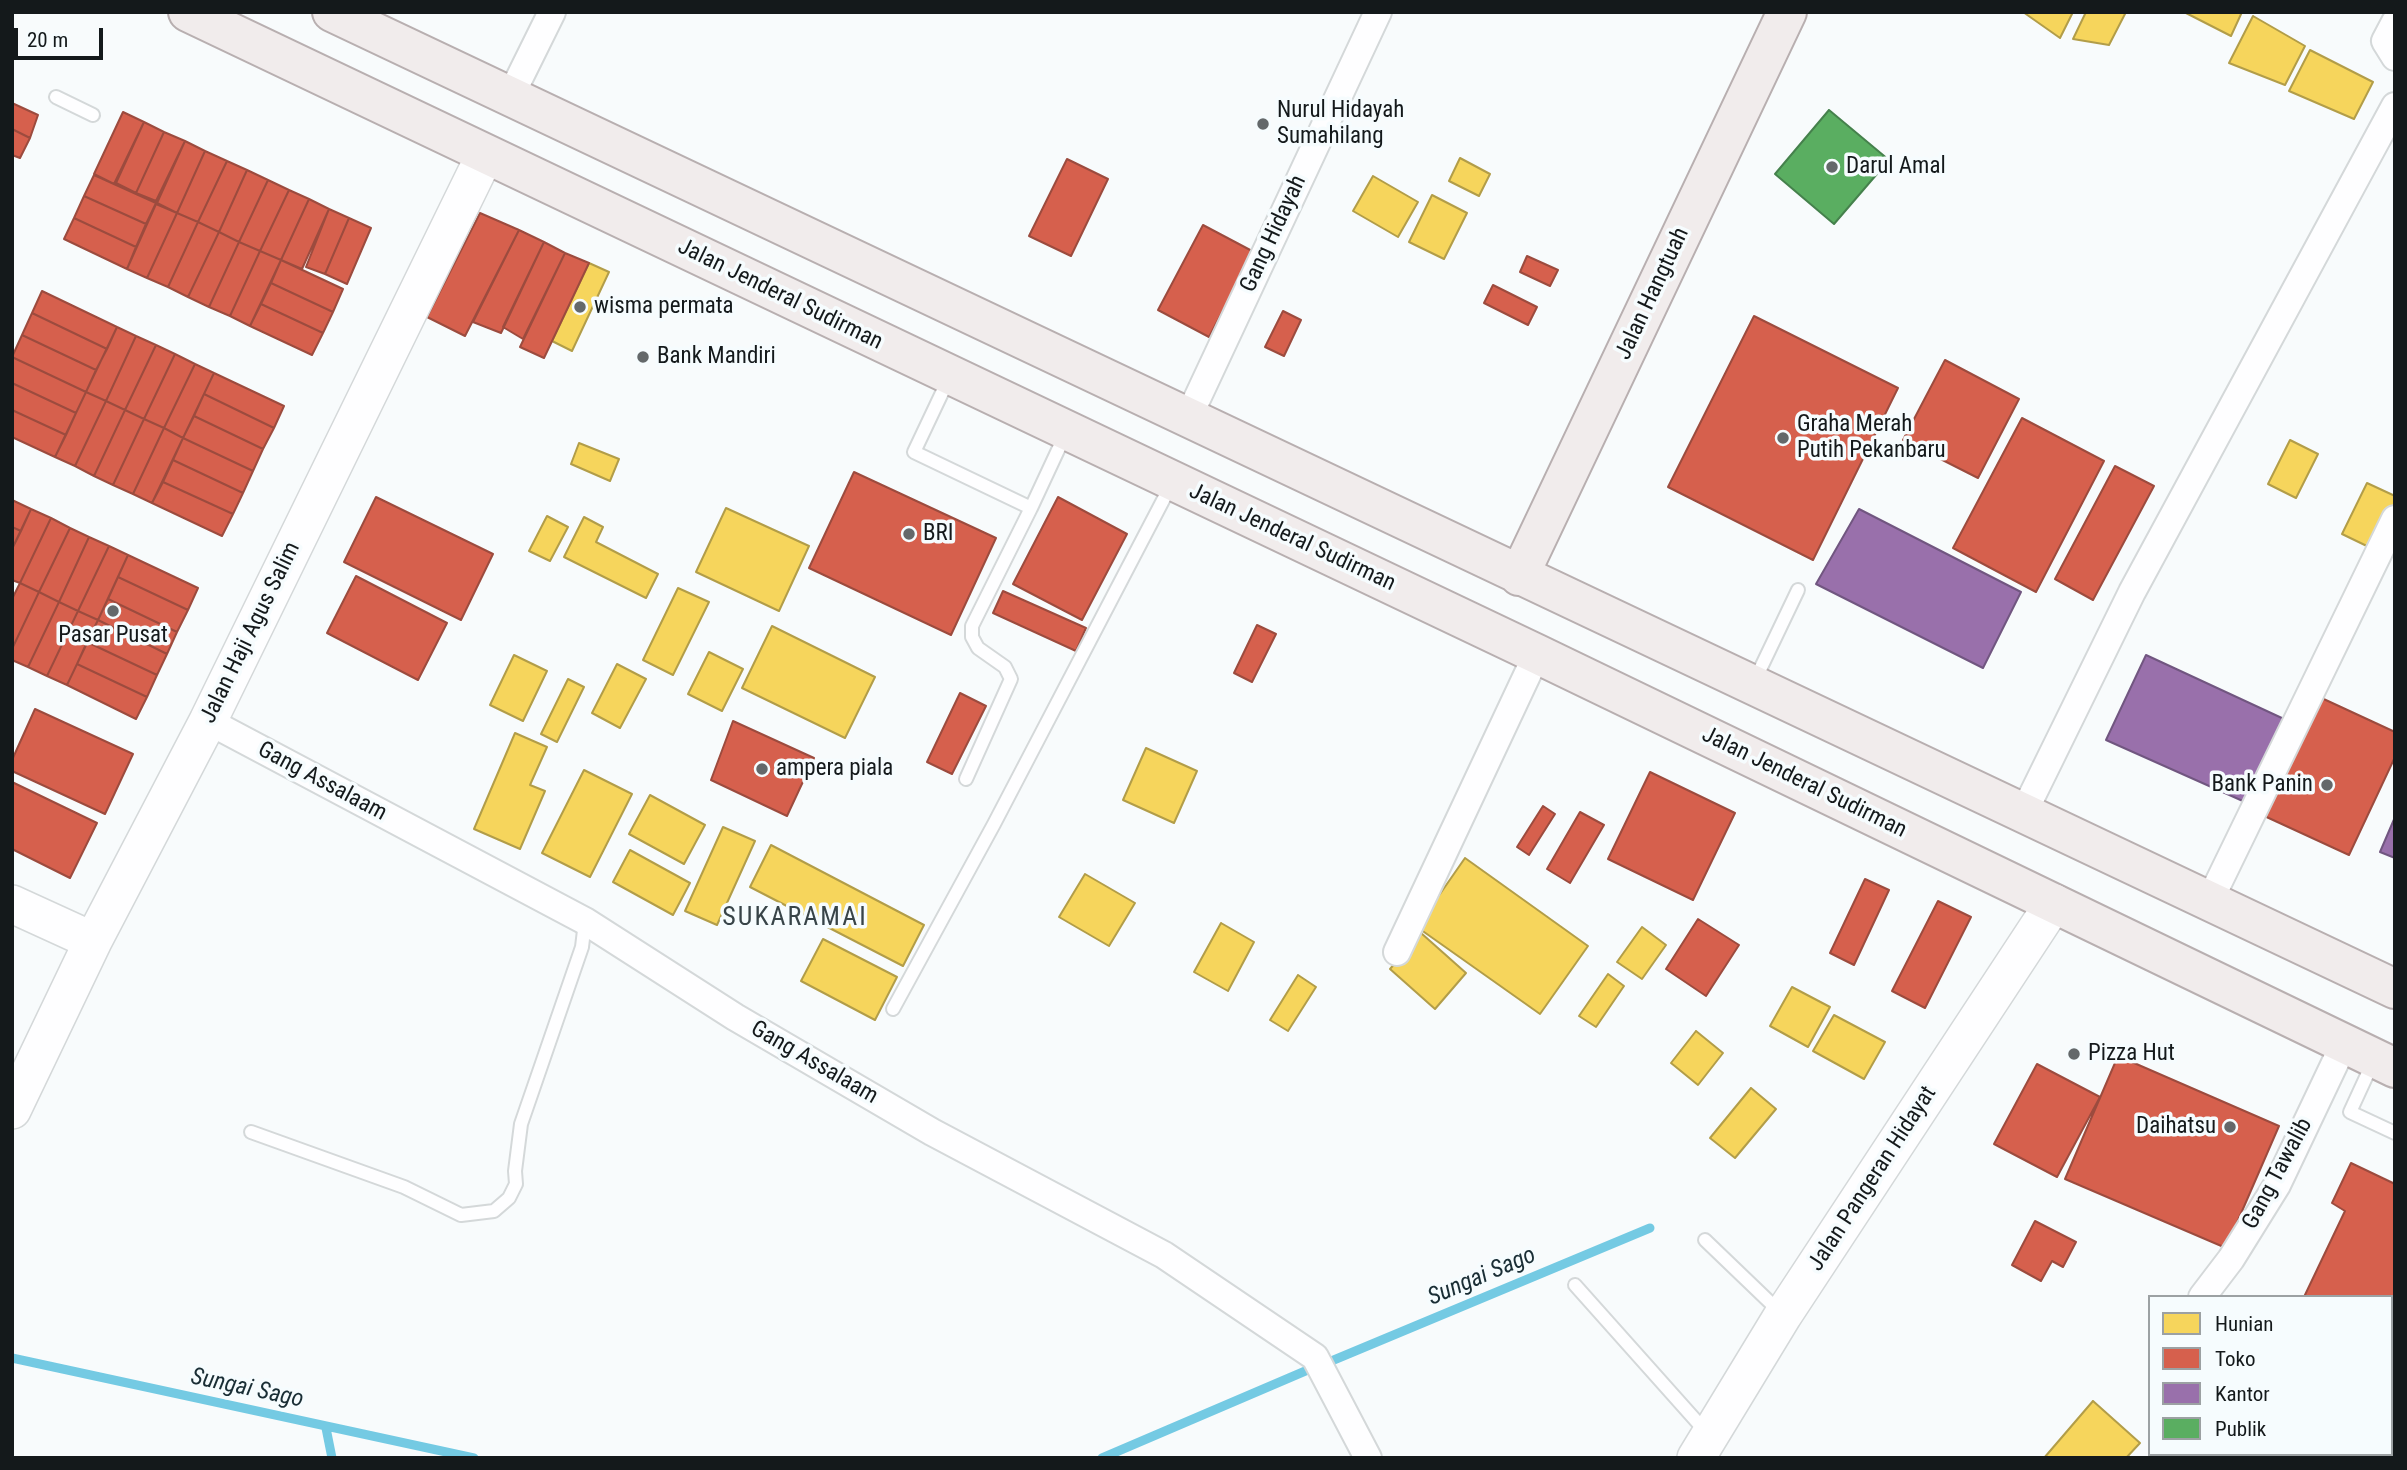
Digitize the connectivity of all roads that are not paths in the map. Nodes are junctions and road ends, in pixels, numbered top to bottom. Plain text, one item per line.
1 (188, 12) edge
2 (332, 12) edge
3 (552, 12) edge
4 (1378, 12) edge
5 (1787, 12) edge
6 (2395, 23) edge
7 (2395, 57) edge
8 (511, 95) junction
9 (56, 97) dead end
10 (2395, 106) edge
11 (93, 115) dead end
12 (485, 155) junction
13 (950, 376) junction
14 (1188, 418) junction
15 (1067, 431) junction
16 (1173, 481) junction
17 (1031, 508) junction
18 (2395, 519) edge
19 (1519, 576) junction
20 (1798, 590) dead end
21 (1537, 654) junction
22 (1752, 687) junction
23 (208, 722) junction
24 (966, 779) dead end
25 (2023, 814) junction
26 (2209, 902) junction
27 (12, 904) edge
28 (2054, 904) junction
29 (585, 921) junction
30 (93, 942) junction
31 (1397, 952) dead end
32 (2395, 989) edge
33 (893, 1009) dead end
34 (2371, 1057) edge
35 (12, 1110) edge
36 (251, 1132) dead end
37 (2395, 1133) edge
38 (1705, 1240) dead end
39 (1576, 1285) dead end
40 (2204, 1295) edge
41 (1783, 1315) junction
42 (1703, 1447) edge
43 (1368, 1458) edge

1 - 12 main road, Jalan Jenderal Sudirman
2 - 8 main road
3 - 8 street
4 - 14 street, Gang Hidayah
5 - 19 main road, Jalan Hangtuah
6 - 7 street
8 - 14 main road
9 - 11 lane
10 - 25 street
12 - 13 main road, Jalan Jenderal Sudirman
12 - 23 street, Jalan Haji Agus Salim
13 - 15 main road, Jalan Jenderal Sudirman
13 - 17 lane
14 - 19 main road
15 - 16 main road, Jalan Jenderal Sudirman
15 - 17 lane
16 - 21 main road, Jalan Jenderal Sudirman
16 - 33 lane
17 - 24 lane
18 - 26 street
19 - 22 main road
20 - 22 lane
21 - 28 main road, Jalan Jenderal Sudirman
21 - 31 street
22 - 25 main road
23 - 29 street, Gang Assalaam
23 - 30 street, Jalan Haji Agus Salim
25 - 26 main road
26 - 32 main road
27 - 30 street
28 - 34 main road, Jalan Jenderal Sudirman
28 - 41 street, Jalan Pangeran Hidayat
29 - 36 lane
29 - 43 street, Gang Assalaam
30 - 35 street, Jalan Haji Agus Salim
34 - 37 lane
34 - 40 street, Gang Tawalib
38 - 41 lane
39 - 42 lane
41 - 42 street, Jalan Pangeran Hidayat

